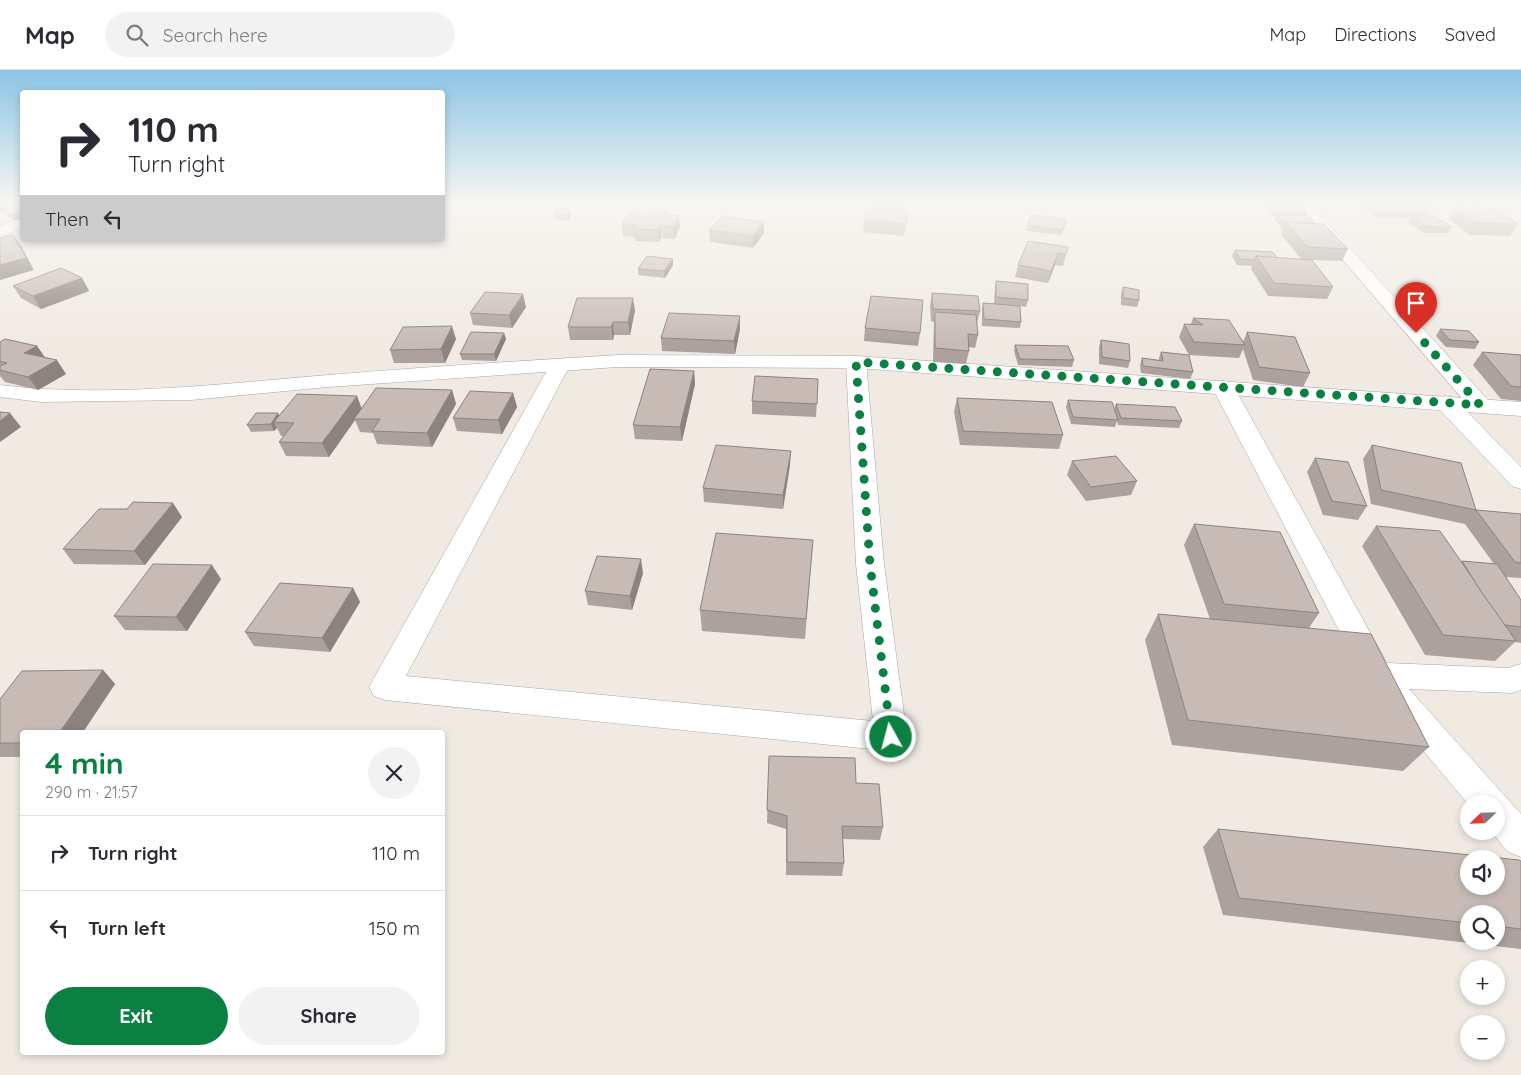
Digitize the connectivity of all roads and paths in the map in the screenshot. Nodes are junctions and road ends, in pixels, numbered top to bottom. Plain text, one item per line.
1 (1342, 249) edge
2 (856, 362) junction
3 (560, 365) junction
4 (1224, 387) junction
5 (0, 391) edge
6 (1446, 403) junction
7 (1480, 405) junction
8 (1521, 409) edge
9 (1521, 481) edge
10 (1378, 675) junction
11 (1521, 676) edge
12 (1482, 795) edge
13 (1505, 821) edge
14 (1521, 840) edge

1 - 7 street
2 - 3 street
2 - 3 street
2 - 4 street
3 - 5 street
4 - 6 street
4 - 10 street
6 - 7 street
6 - 9 street
7 - 8 street
10 - 11 street
10 - 12 street
13 - 14 street

